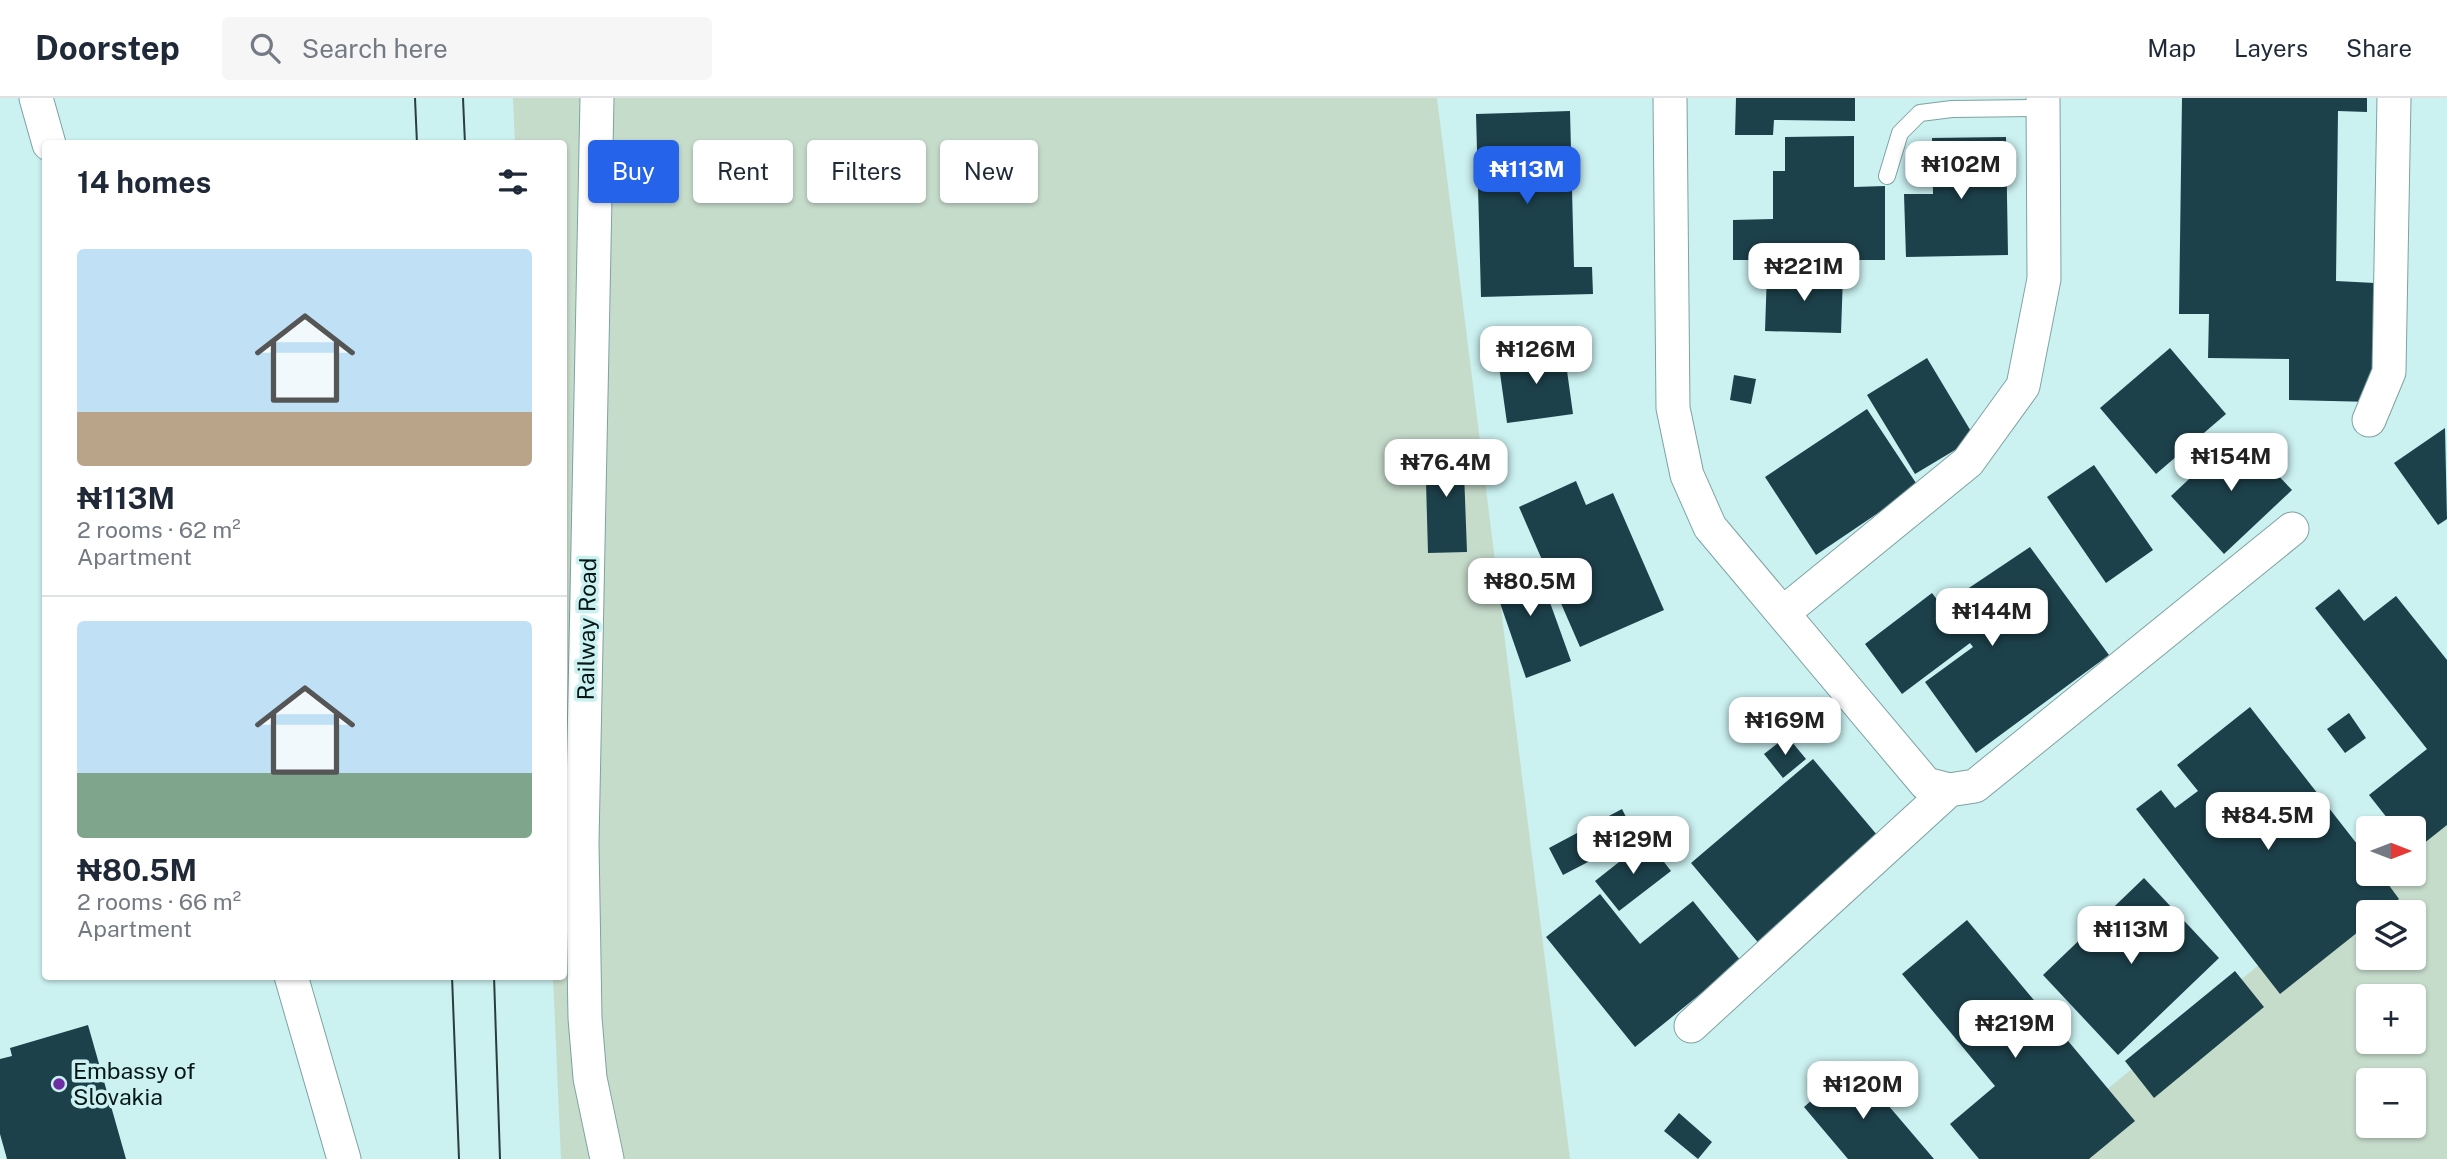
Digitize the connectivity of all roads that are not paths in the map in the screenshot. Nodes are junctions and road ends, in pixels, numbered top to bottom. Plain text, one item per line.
1 (36, 98) edge
2 (597, 98) edge
3 (1670, 98) edge
4 (2394, 98) edge
5 (2043, 103) edge
6 (48, 140) edge
7 (1887, 176) dead end
8 (2369, 421) dead end
9 (2292, 529) dead end
10 (1783, 613) junction
11 (1949, 790) junction
12 (292, 980) edge
13 (1690, 1026) dead end
14 (344, 1159) edge
15 (607, 1159) edge

1 - 6 street
2 - 15 street, Railway Road
3 - 10 street
4 - 8 street
5 - 7 lane
5 - 10 street
9 - 11 street
10 - 11 street
11 - 13 street
12 - 14 street

